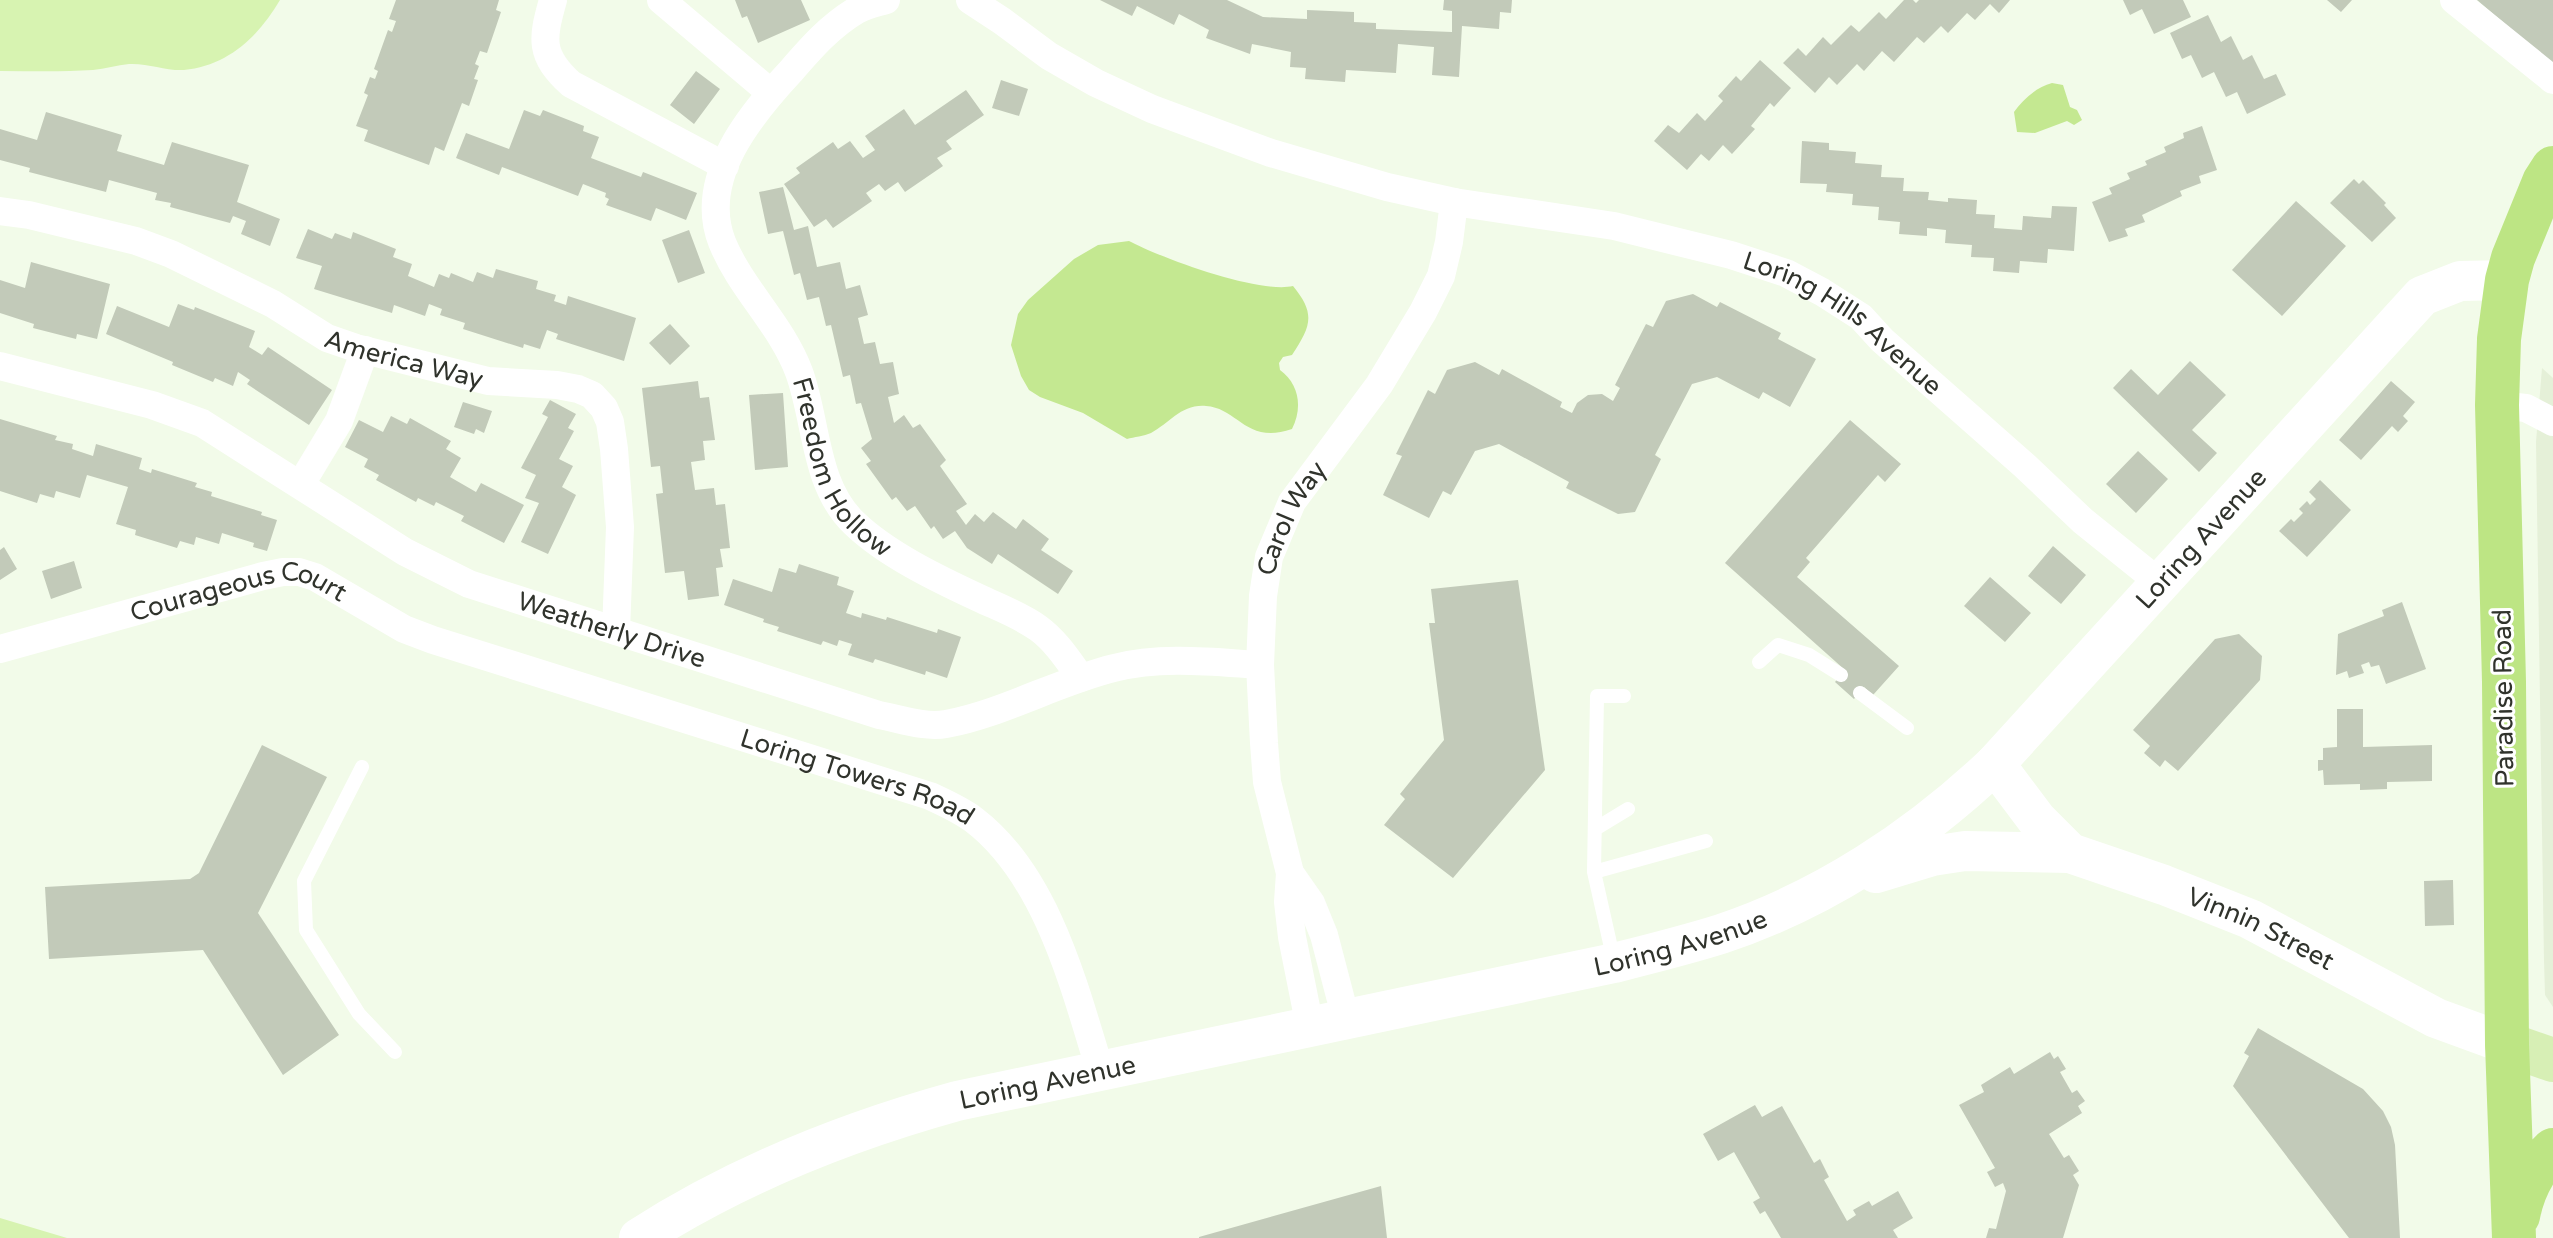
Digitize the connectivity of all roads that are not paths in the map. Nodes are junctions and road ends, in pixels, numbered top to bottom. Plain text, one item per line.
1 (553, 0) edge
2 (661, 0) edge
3 (886, 0) edge
4 (970, 0) edge
5 (2454, 0) edge
6 (2553, 80) edge
7 (771, 93) junction
8 (725, 166) junction
9 (2553, 168) edge
10 (1454, 202) junction
11 (0, 211) edge
12 (2507, 280) junction
13 (365, 350) junction
14 (0, 366) edge
15 (2497, 405) junction
16 (2553, 422) edge
17 (301, 484) junction
18 (2160, 583) junction
19 (616, 631) junction
20 (0, 649) edge
21 (466, 651) joint
22 (1759, 662) dead end
23 (1260, 665) junction
24 (1841, 675) dead end
25 (1081, 678) junction
26 (1860, 693) dead end
27 (1624, 696) dead end
28 (1907, 728) dead end
29 (1995, 764) junction
30 (362, 767) dead end
31 (1628, 809) dead end
32 (1595, 829) junction
33 (1706, 841) dead end
34 (2070, 853) junction
35 (1594, 872) junction
36 (1808, 897) junction
37 (1614, 963) junction
38 (1328, 1023) junction
39 (2507, 1044) junction
40 (395, 1052) dead end
41 (2553, 1060) edge
42 (1100, 1070) junction
43 (2553, 1150) edge
44 (639, 1238) edge
45 (2514, 1238) edge

1 - 8 street
2 - 7 street
3 - 7 street, Freedom Hollow
4 - 10 street
5 - 6 street
7 - 8 street, Freedom Hollow
8 - 25 street, Freedom Hollow
9 - 12 highway, Paradise Road
10 - 18 street, Loring Hills Avenue
10 - 23 street, Carol Way
11 - 13 street, America Way
12 - 15 highway, Paradise Road
12 - 18 main road, Loring Avenue
13 - 17 street
13 - 19 street, America Way
14 - 17 street, Weatherly Drive
15 - 16 street
15 - 39 highway, Paradise Road
17 - 19 street, Weatherly Drive
18 - 29 main road, Loring Avenue
19 - 25 street, Weatherly Drive
20 - 21 street, Courageous Court
21 - 42 street, Loring Towers Road
22 - 24 lane
23 - 25 street, Weatherly Drive
23 - 38 street, Carol Way
26 - 28 lane
27 - 32 lane
29 - 34 main road, Vinnin Street
29 - 36 main road, Loring Avenue
30 - 40 lane
31 - 32 lane
32 - 35 lane
33 - 35 lane
34 - 36 main road
34 - 39 main road, Vinnin Street
35 - 37 lane
36 - 37 main road, Loring Avenue
37 - 38 main road, Loring Avenue
38 - 42 main road, Loring Avenue
39 - 41 main road, Vinnin Street
39 - 45 highway, Paradise Road
42 - 44 main road, Loring Avenue
43 - 45 highway

